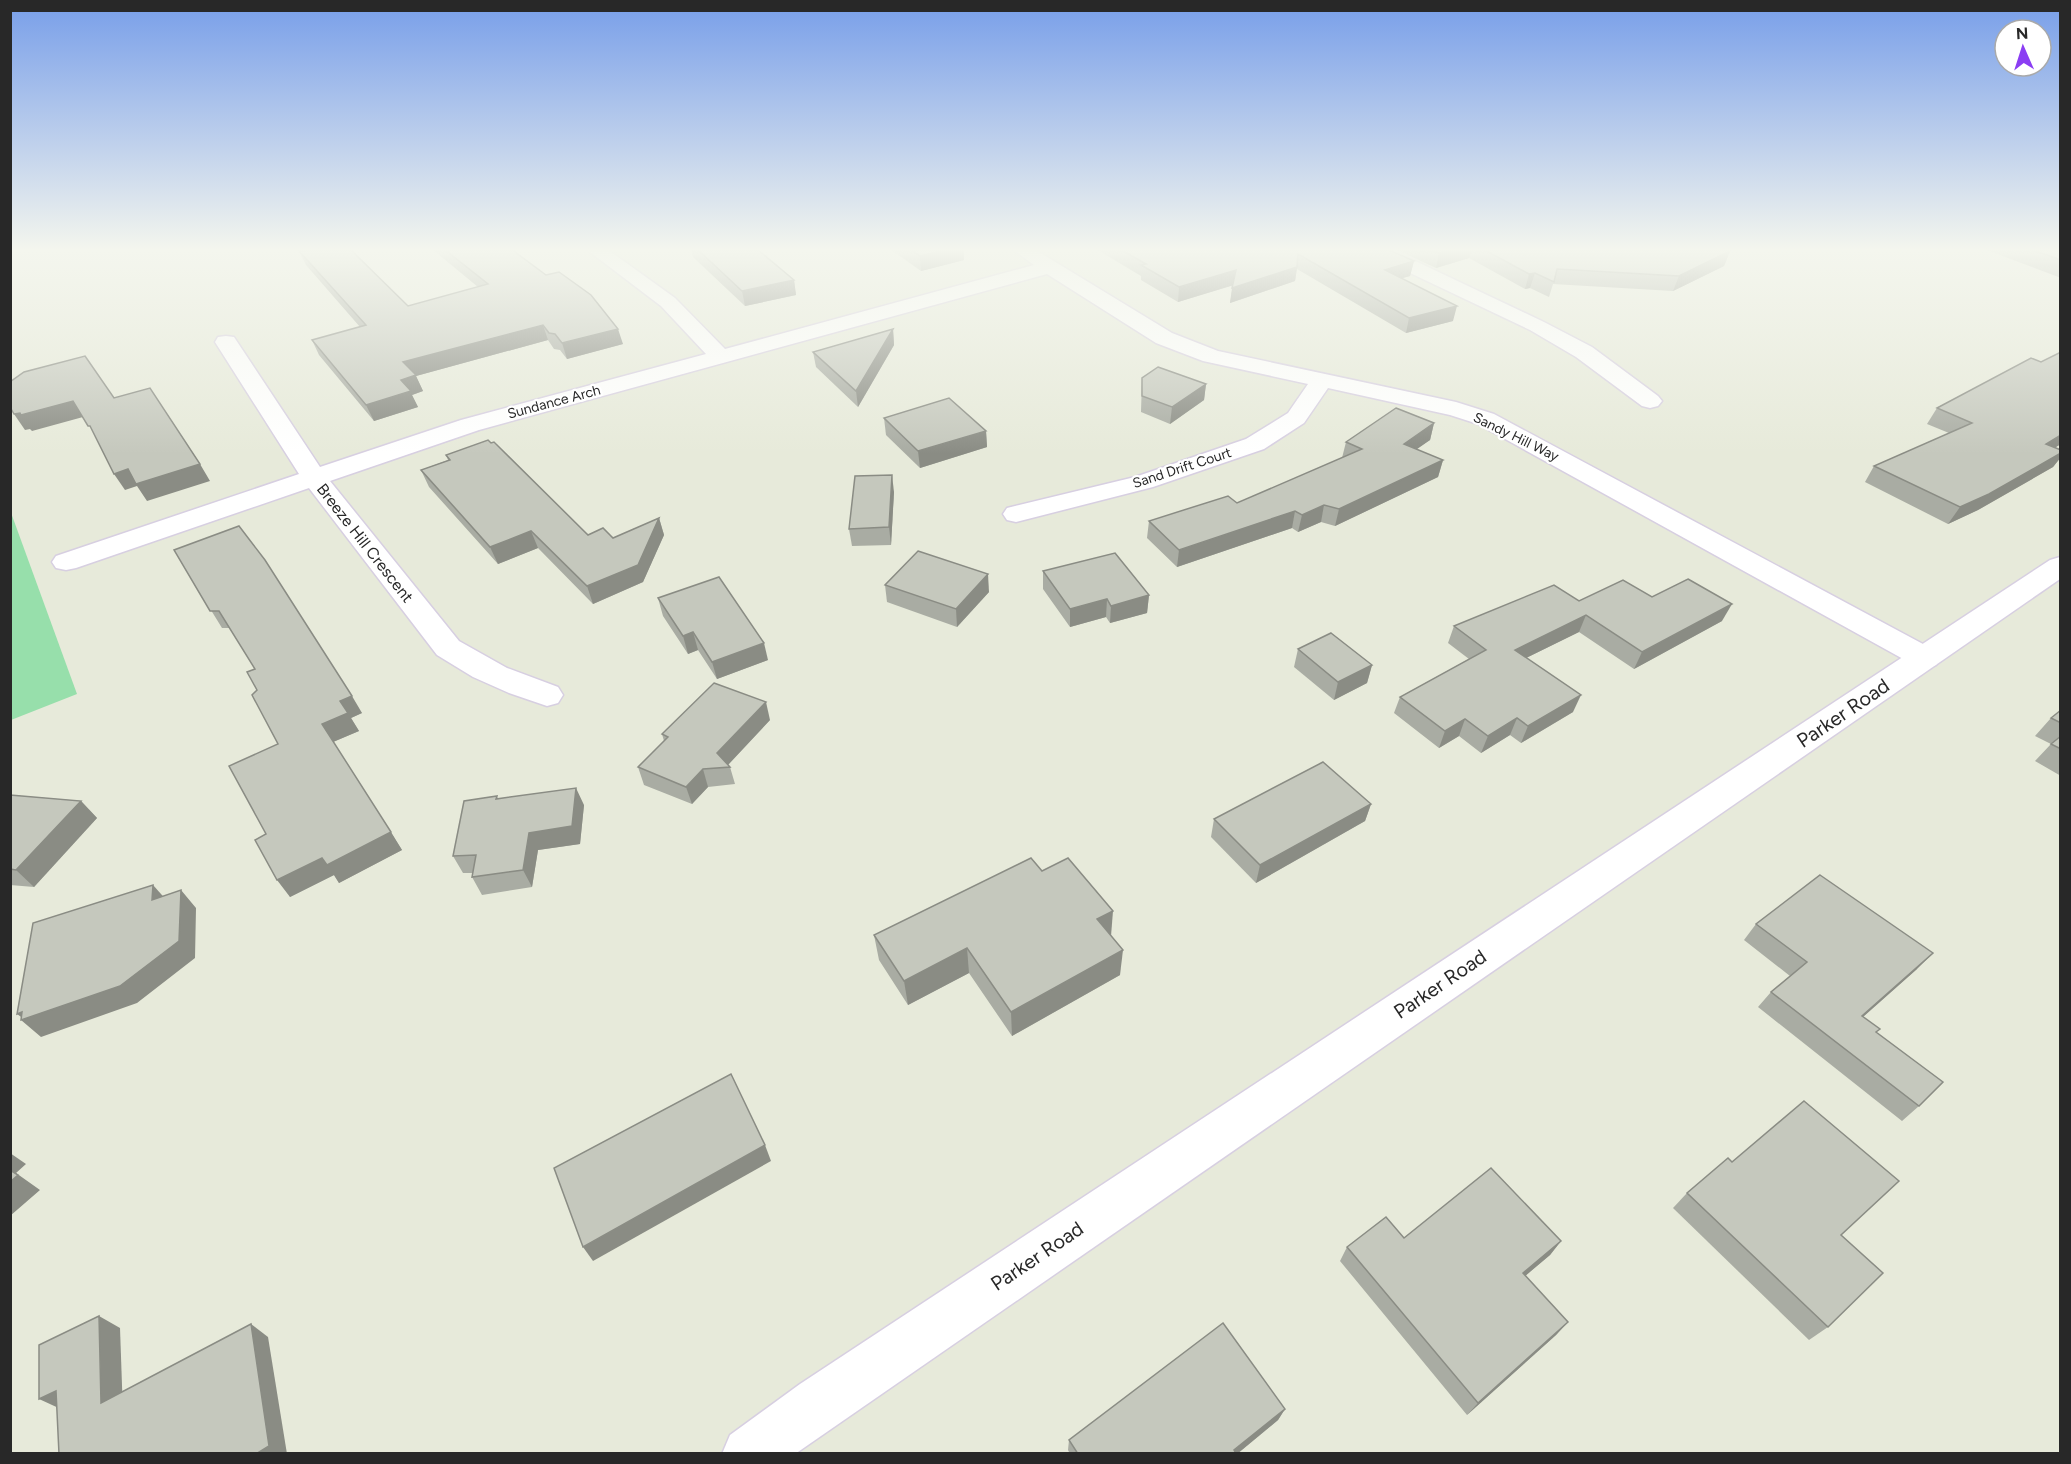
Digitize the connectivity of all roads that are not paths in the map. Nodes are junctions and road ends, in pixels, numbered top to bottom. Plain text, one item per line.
1 (683, 317) edge
2 (863, 317) edge
3 (1131, 317) edge
4 (1515, 317) edge
5 (226, 342) dead end
6 (720, 356) junction
7 (1322, 380) junction
8 (1650, 401) dead end
9 (314, 478) junction
10 (1016, 514) dead end
11 (66, 561) dead end
12 (2061, 566) edge
13 (1924, 658) junction
14 (547, 695) dead end
15 (819, 1403) junction
16 (727, 1454) edge
17 (749, 1454) edge

1 - 6 street
2 - 6 street, Sundance Arch
3 - 7 street, Sandy Hill Way
4 - 8 street
5 - 9 street, Breeze Hill Crescent
6 - 9 street, Sundance Arch
7 - 10 street, Sand Drift Court
7 - 13 street, Sandy Hill Way
9 - 11 street, Sundance Arch
9 - 14 street, Breeze Hill Crescent
12 - 13 street, Parker Road
13 - 15 street, Parker Road
15 - 16 street, Parker Road
15 - 17 street, Parker Road

